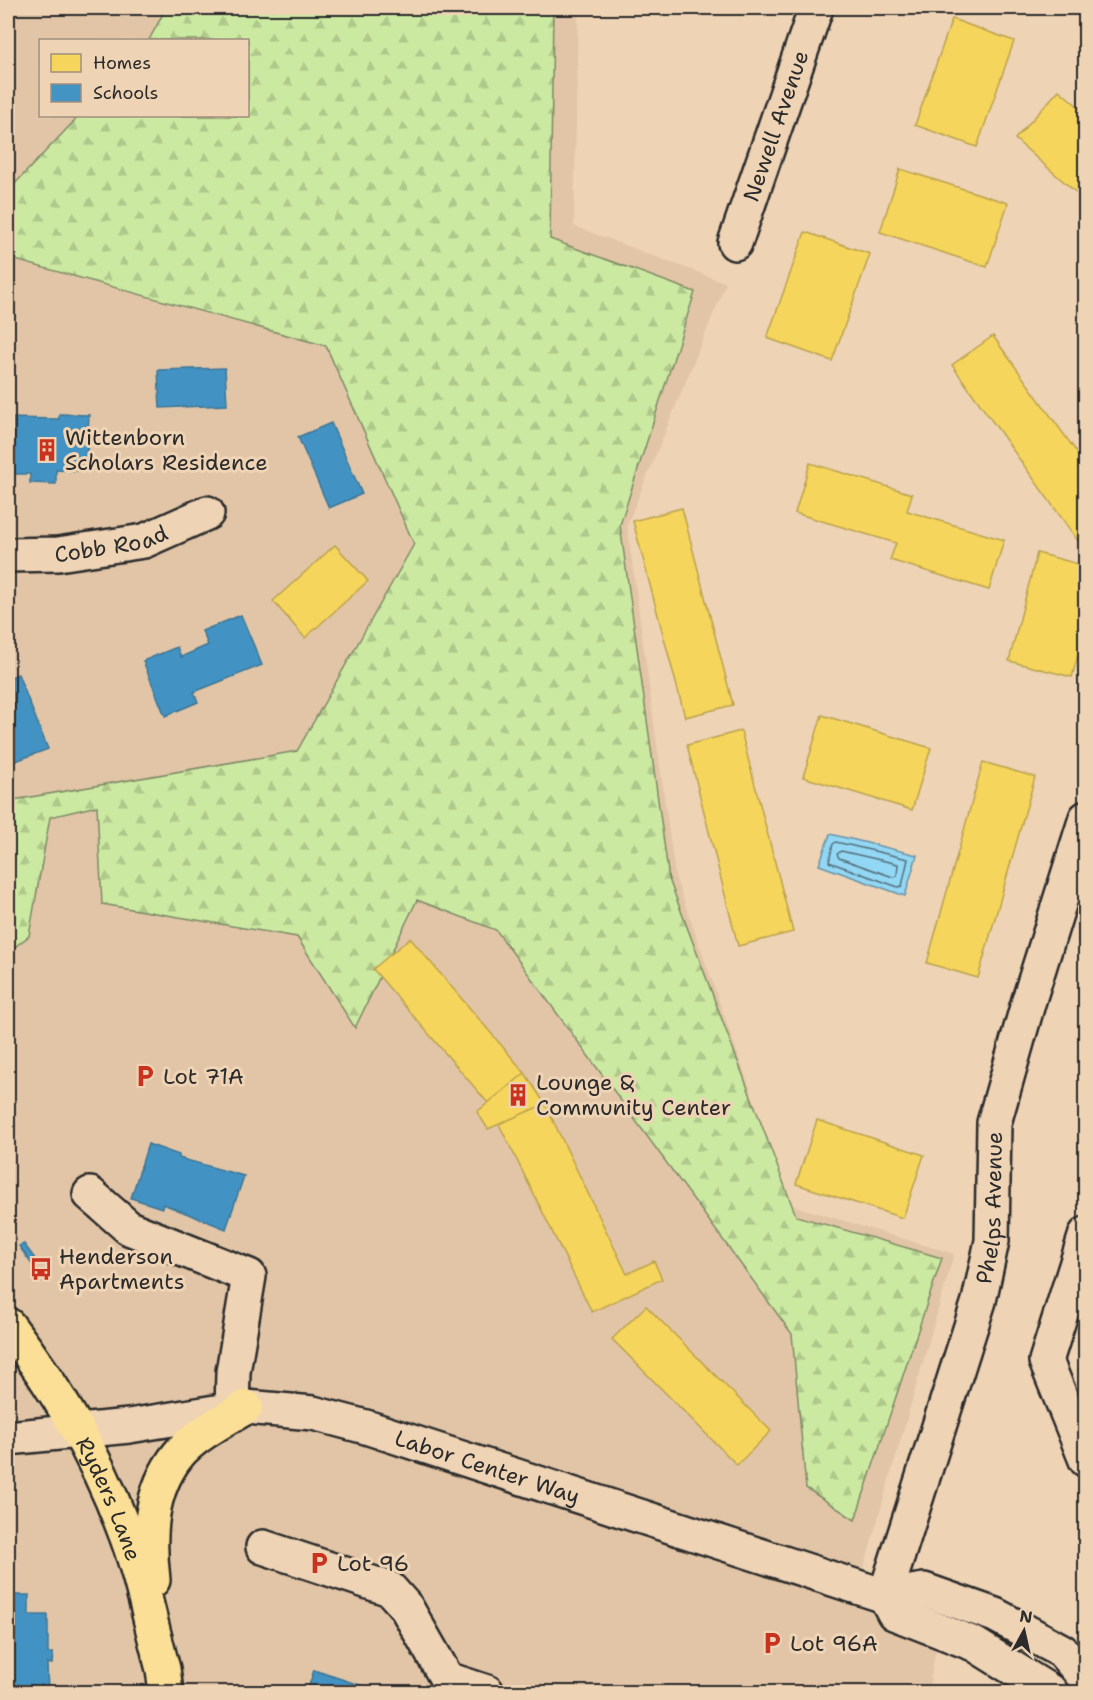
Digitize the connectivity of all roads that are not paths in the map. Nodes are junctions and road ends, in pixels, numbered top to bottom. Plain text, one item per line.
1 (816, 8) edge
2 (735, 243) dead end
3 (207, 513) dead end
4 (8, 555) edge
5 (1086, 818) edge
6 (90, 1194) dead end
7 (1086, 1234) edge
8 (8, 1325) edge
9 (239, 1408) junction
10 (81, 1432) junction
11 (8, 1438) edge
12 (1086, 1460) edge
13 (263, 1547) dead end
14 (885, 1596) junction
15 (1086, 1679) edge
16 (165, 1681) edge
17 (487, 1692) edge
18 (1050, 1692) edge

1 - 2 street, Newell Avenue
3 - 4 street, Cobb Road
5 - 14 street, Phelps Avenue
6 - 9 street
7 - 12 street
8 - 10 main road, Ryders Lane
9 - 10 street, Labor Center Way
9 - 14 street, Labor Center Way
9 - 16 main road
10 - 11 street, Labor Center Way
10 - 16 main road, Ryders Lane
13 - 17 street
14 - 15 street
14 - 18 street

